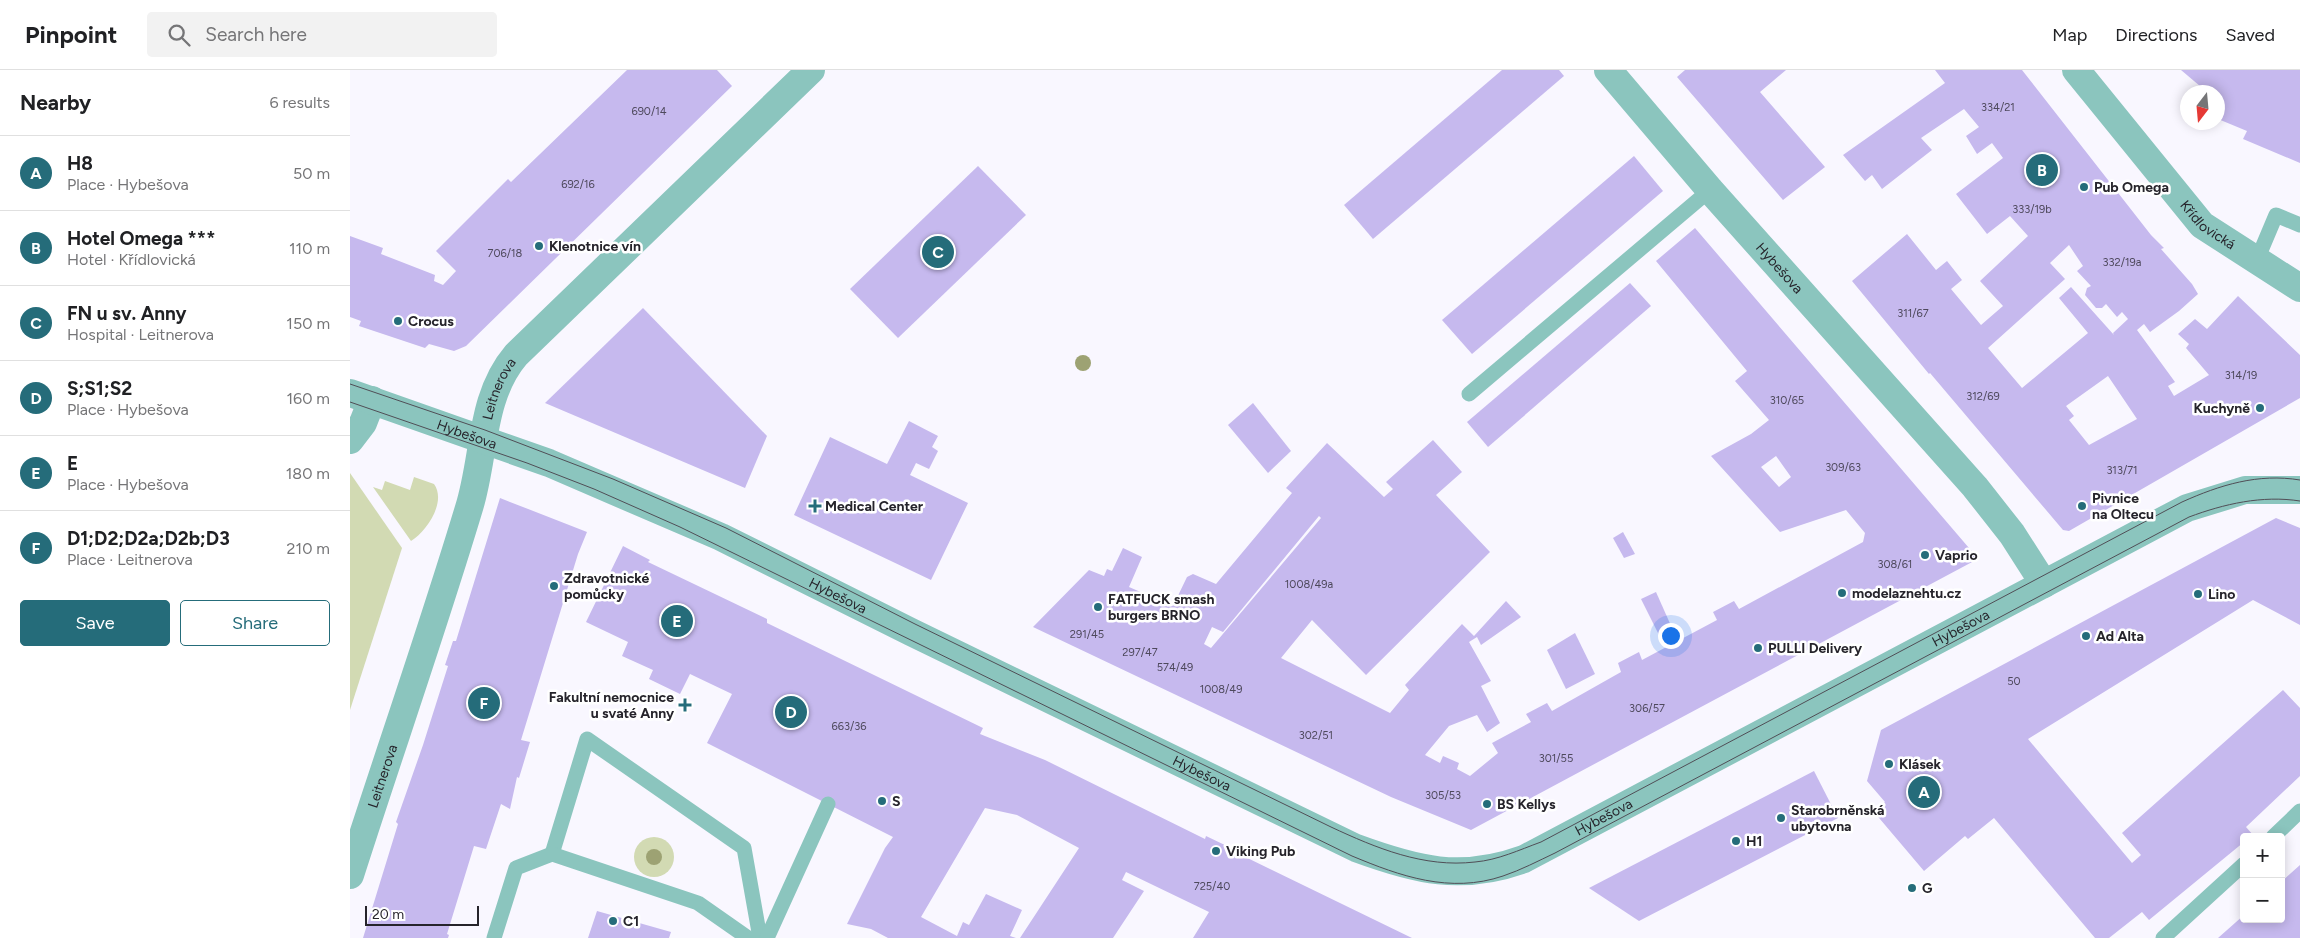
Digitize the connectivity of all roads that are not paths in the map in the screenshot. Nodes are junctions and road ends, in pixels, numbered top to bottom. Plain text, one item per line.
1 (811, 70) edge
2 (1608, 70) edge
3 (2076, 70) edge
4 (1710, 190) junction
5 (2300, 225) edge
6 (2257, 260) junction
7 (2300, 288) edge
8 (1469, 394) dead end
9 (361, 397) edge
10 (483, 439) junction
11 (350, 440) edge
12 (2300, 490) edge
13 (2044, 584) junction
14 (828, 804) dead end
15 (2300, 812) edge
16 (358, 822) edge
17 (2277, 833) edge
18 (552, 854) junction
19 (2240, 868) edge
20 (350, 875) edge
21 (494, 938) edge
22 (748, 938) edge
23 (760, 938) edge
24 (767, 938) edge
25 (2163, 938) edge

1 - 10 street, Leitnerova
2 - 4 street, Hybešova
3 - 6 street, Křídlovická
4 - 8 lane
4 - 13 street, Hybešova
5 - 6 lane
6 - 7 street, Křídlovická
9 - 10 street, Hybešova
9 - 11 street
10 - 13 street, Hybešova
10 - 16 street, Leitnerova
12 - 13 street, Hybešova
14 - 24 lane
15 - 17 lane
16 - 20 street, Leitnerova
18 - 21 lane
18 - 22 lane
18 - 23 lane
19 - 25 lane

